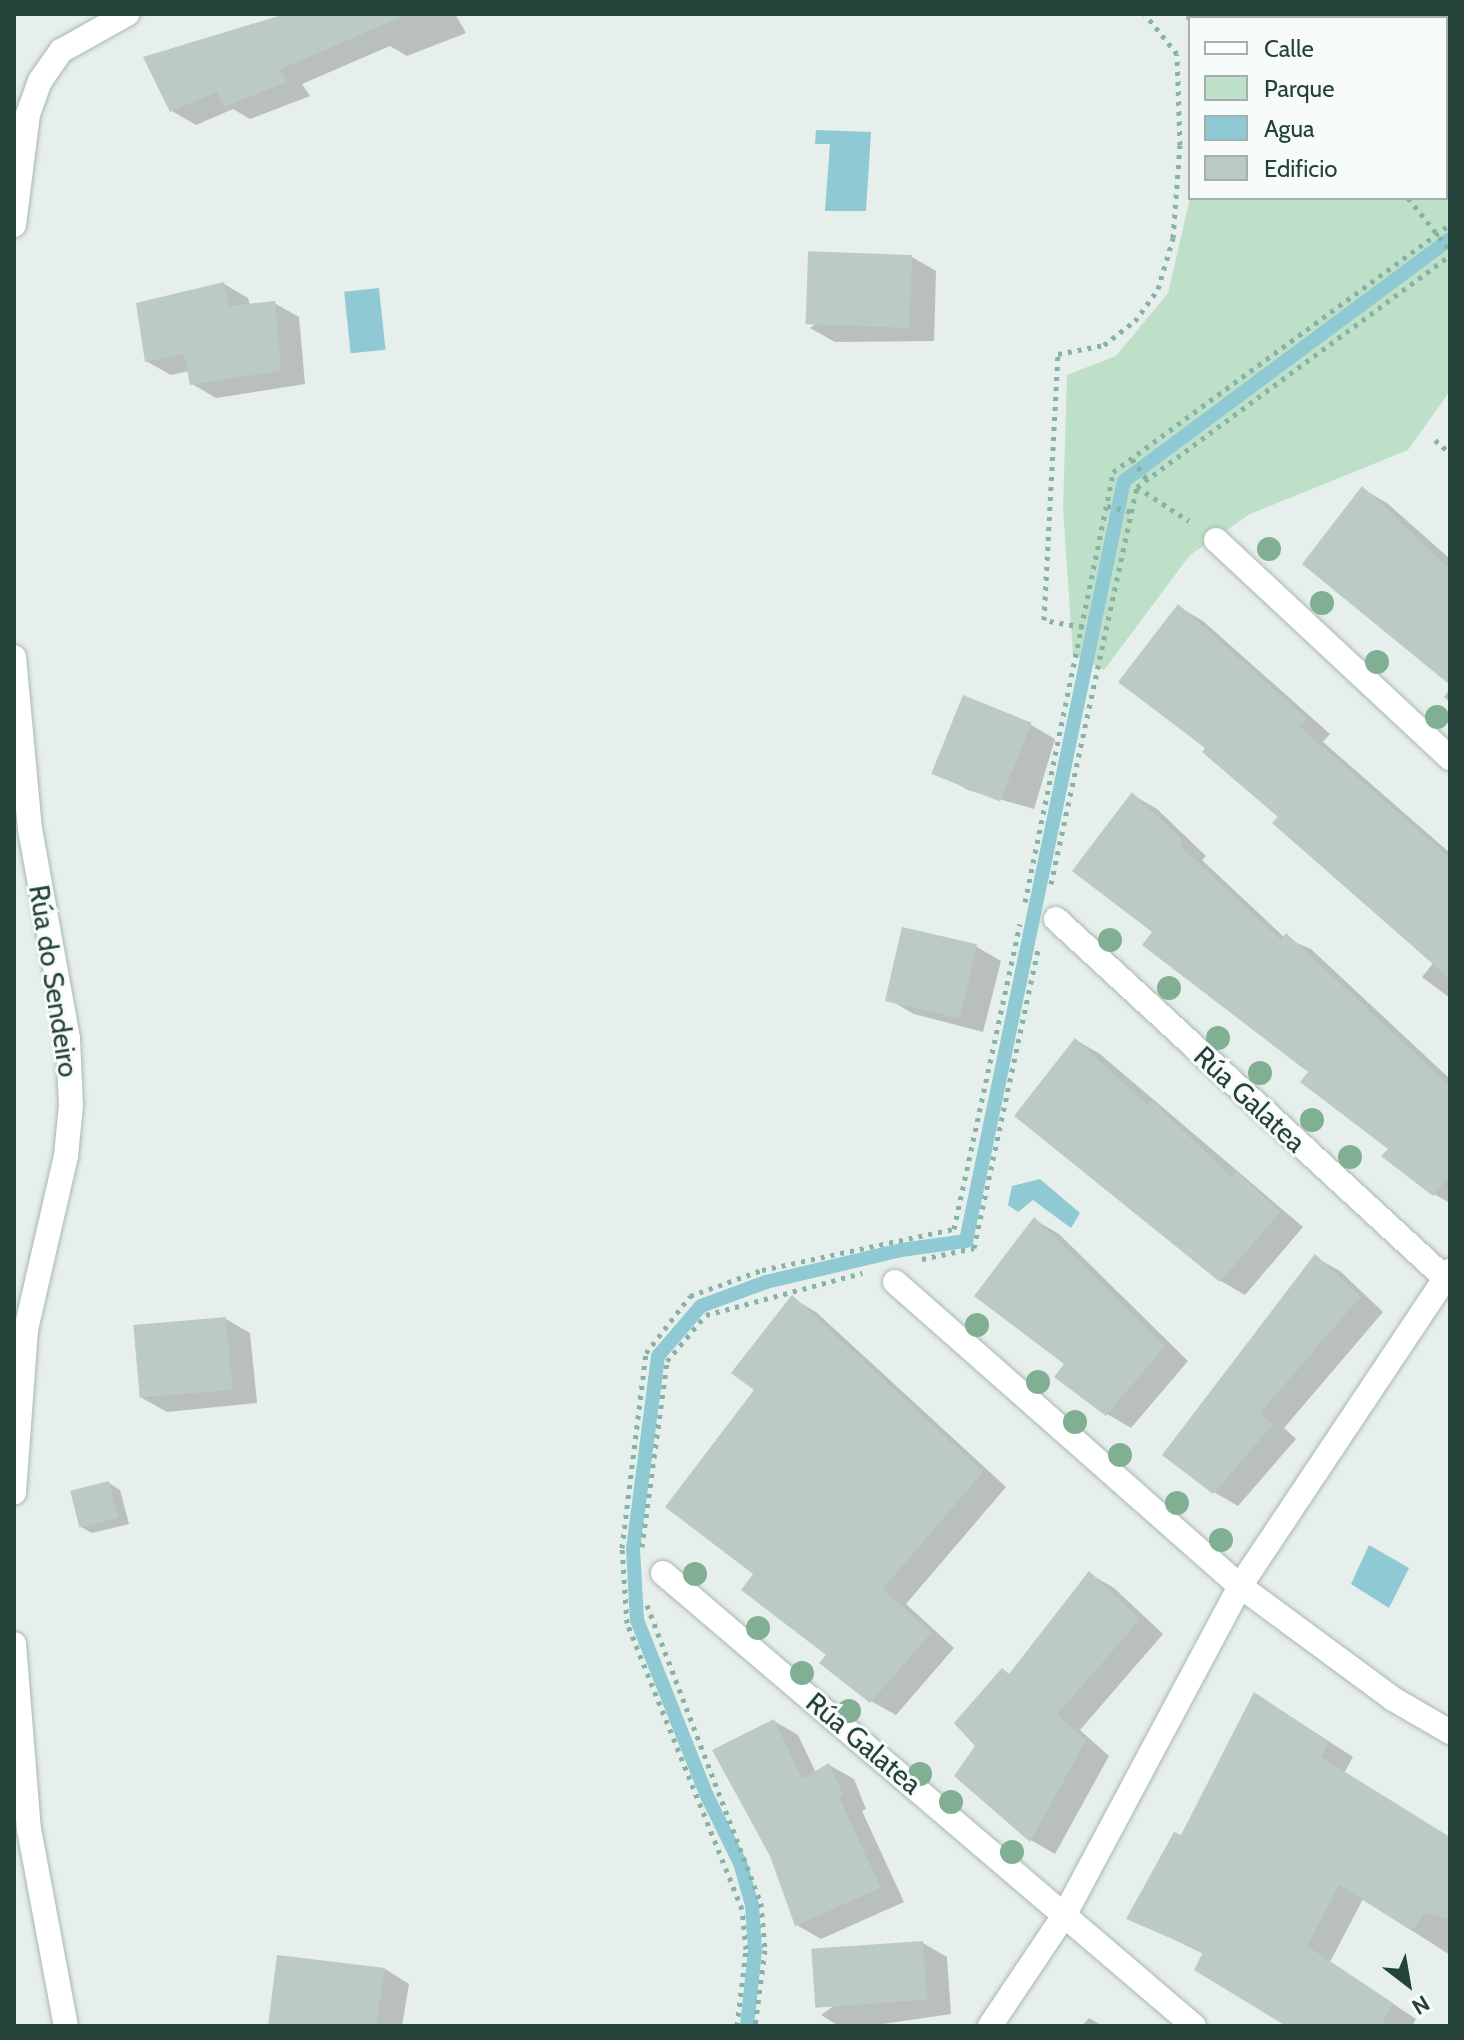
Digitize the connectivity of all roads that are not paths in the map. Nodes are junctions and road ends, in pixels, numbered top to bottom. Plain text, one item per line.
1 (127, 14) edge
2 (14, 225) edge
3 (1216, 540) road end
4 (14, 657) edge
5 (1450, 758) edge
6 (1056, 919) dead end
7 (1447, 1275) edge
8 (895, 1282) dead end
9 (14, 1493) edge
10 (663, 1573) dead end
11 (1240, 1586) junction
12 (14, 1644) edge
13 (1450, 1732) edge
14 (1065, 1914) junction
15 (66, 2026) edge
16 (990, 2026) edge
17 (1194, 2026) edge

1 - 2 street
3 - 5 street
4 - 9 street, Rúa do Sendeiro
6 - 7 street, Rúa Galatea
7 - 11 street, Rúa Galatea
8 - 11 street
10 - 14 street, Rúa Galatea
11 - 13 street
11 - 14 street, Rúa Galatea
12 - 15 street
14 - 16 street, Rúa Galatea
14 - 17 street, Rúa Galatea

